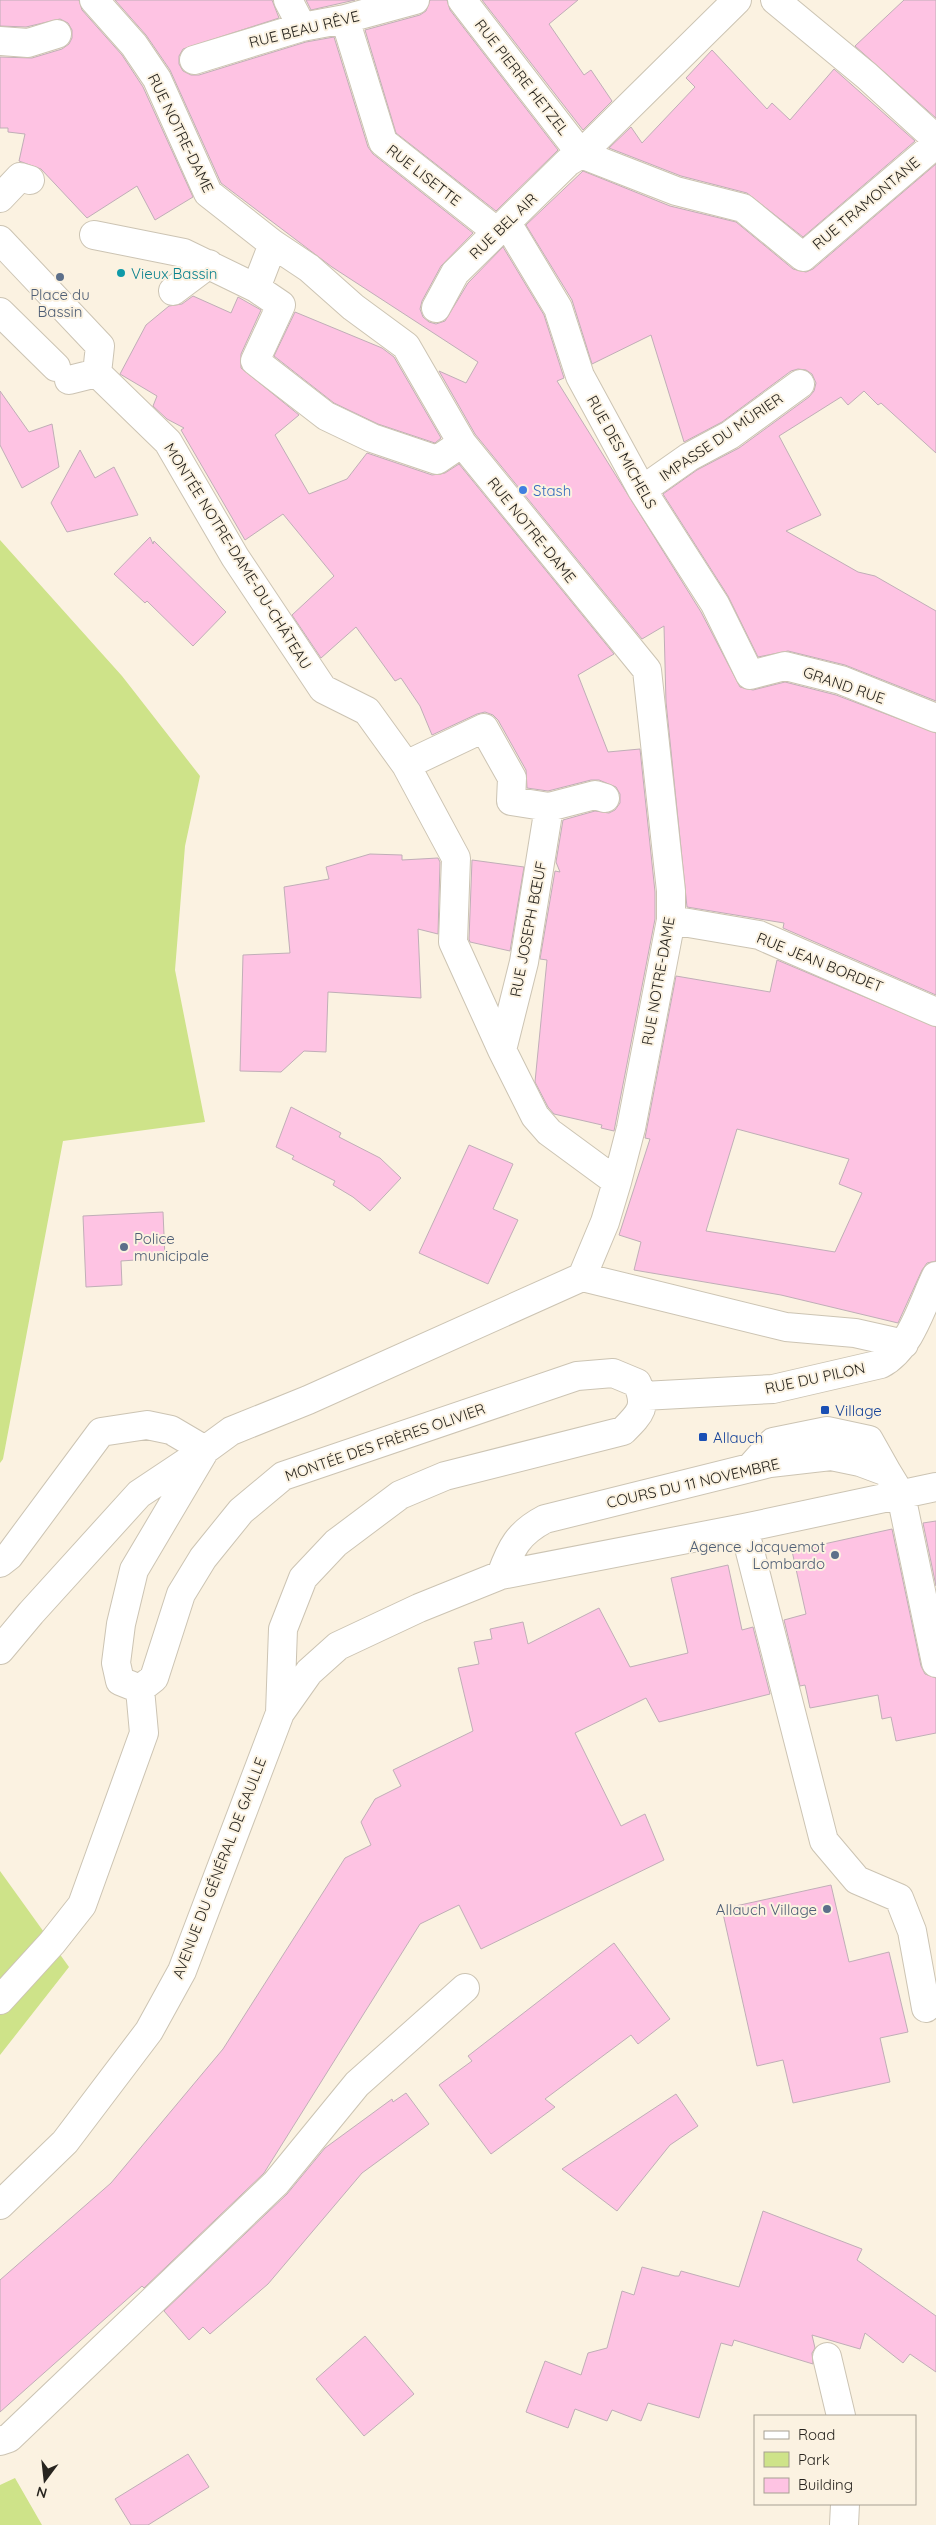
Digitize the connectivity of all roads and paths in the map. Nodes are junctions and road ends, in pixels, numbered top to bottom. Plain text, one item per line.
1 (94, 0) edge
2 (288, 0) edge
3 (415, 0) edge
4 (462, 0) edge
5 (737, 0) edge
6 (775, 0) edge
7 (345, 19) junction
8 (302, 27) junction
9 (57, 34) dead end
10 (0, 40) edge
11 (194, 60) dead end
12 (936, 139) edge
13 (936, 144) edge
14 (582, 154) junction
15 (30, 180) dead end
16 (0, 198) edge
17 (502, 227) junction
18 (94, 235) dead end
19 (0, 240) edge
20 (273, 244) junction
21 (209, 264) junction
22 (256, 288) junction
23 (173, 291) dead end
24 (436, 308) dead end
25 (0, 312) edge
26 (97, 373) junction
27 (800, 384) dead end
28 (462, 443) junction
29 (642, 490) junction
30 (750, 676) joint
31 (936, 718) edge
32 (406, 765) junction
33 (605, 798) dead end
34 (550, 807) junction
35 (671, 920) junction
36 (936, 1012) edge
37 (502, 1050) junction
38 (617, 1182) junction
39 (936, 1276) edge
40 (582, 1277) junction
41 (904, 1344) junction
42 (643, 1396) junction
43 (205, 1450) junction
44 (936, 1487) edge
45 (901, 1495) junction
46 (744, 1528) junction
47 (0, 1564) edge
48 (501, 1575) junction
49 (0, 1650) edge
50 (936, 1663) edge
51 (140, 1689) junction
52 (280, 1713) junction
53 (465, 1988) dead end
54 (0, 2000) edge
55 (926, 2008) dead end
56 (0, 2205) edge
57 (827, 2357) dead end
58 (841, 2415) edge
59 (0, 2442) edge
60 (845, 2505) edge
61 (844, 2525) edge

1 - 20 street, RUE NOTRE-DAME
2 - 8 street
3 - 7 street, RUE BEAU RÊVE
4 - 14 street, RUE PIERRE HETZEL
5 - 14 street, RUE BEL AIR
6 - 12 street
7 - 8 street, RUE BEAU RÊVE
7 - 17 street, RUE LISETTE
8 - 11 street, RUE BEAU RÊVE
9 - 10 street
13 - 14 street, RUE TRAMONTANE
14 - 17 street, RUE BEL AIR
15 - 16 street
17 - 24 street, RUE BEL AIR
17 - 29 street, RUE DES MICHELS
18 - 21 street
19 - 26 street
20 - 22 street
20 - 28 street, RUE NOTRE-DAME
21 - 22 street
21 - 23 street
22 - 28 street
25 - 26 street
26 - 32 street, MONTÉE NOTRE-DAME-DU-CHÂTEAU
27 - 29 street, IMPASSE DU MÛRIER
28 - 35 street, RUE NOTRE-DAME
29 - 30 street, RUE DES MICHELS
30 - 31 street, GRAND RUE
32 - 34 street
32 - 37 street, MONTÉE NOTRE-DAME-DU-CHÂTEAU
33 - 34 street
34 - 37 street, RUE JOSEPH BŒUF
35 - 36 street, RUE JEAN BORDET
35 - 38 street, RUE NOTRE-DAME
37 - 38 street, MONTÉE NOTRE-DAME-DU-CHÂTEAU
38 - 40 street
39 - 41 street, RUE DU PILON
40 - 41 street
40 - 43 street
41 - 42 street, RUE DU PILON
42 - 51 street, MONTÉE DES FRÈRES OLIVIER
42 - 52 street
43 - 47 street
43 - 49 street
43 - 51 street
44 - 45 street
45 - 46 street
45 - 48 street, COURS DU 11 NOVEMBRE
45 - 50 street, COURS DU 11 NOVEMBRE
46 - 48 street
46 - 55 street
48 - 52 street
51 - 54 street
52 - 56 street, AVENUE DU GÉNÉRAL DE GAULLE
53 - 59 street
57 - 58 street
60 - 61 street

